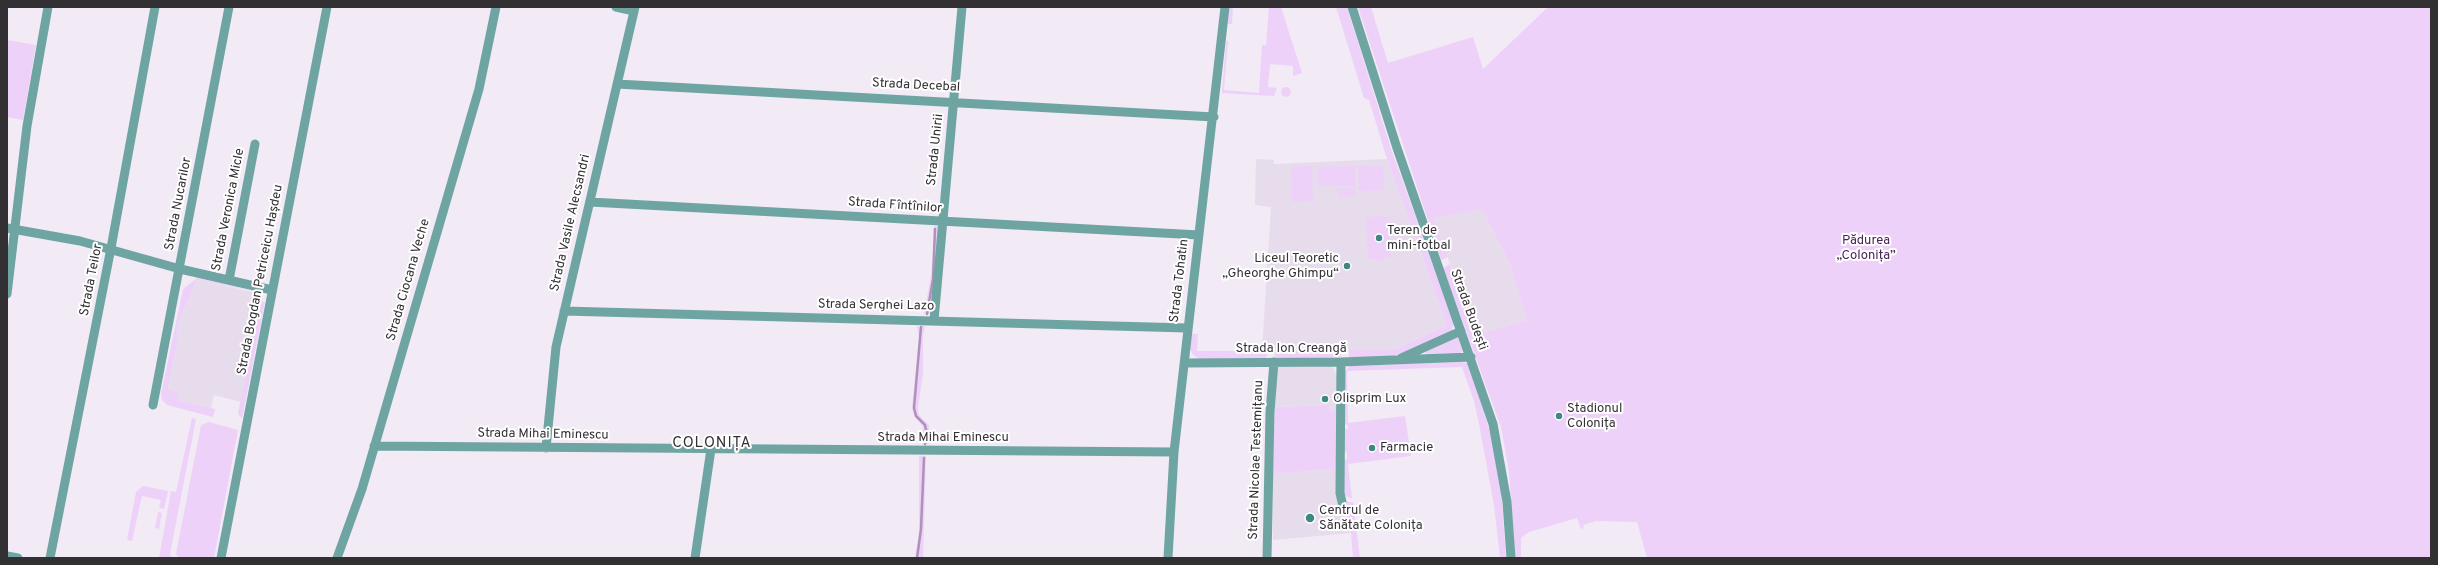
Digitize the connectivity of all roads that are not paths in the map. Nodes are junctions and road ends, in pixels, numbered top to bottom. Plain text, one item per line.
1 (48, 7) edge
2 (155, 7) edge
3 (229, 7) edge
4 (327, 7) edge
5 (496, 7) edge
6 (616, 7) edge
7 (962, 7) edge
8 (1225, 7) edge
9 (1352, 7) edge
10 (635, 9) edge
11 (617, 84) junction
12 (954, 101) junction
13 (1214, 116) junction
14 (255, 144) dead end
15 (590, 202) junction
16 (942, 222) junction
17 (11, 229) edge
18 (1199, 235) junction
19 (111, 248) junction
20 (180, 269) junction
21 (229, 280) junction
22 (272, 290) junction
23 (7, 294) edge
24 (564, 311) junction
25 (934, 320) junction
26 (1187, 328) junction
27 (1461, 331) junction
28 (1471, 357) junction
29 (1396, 360) junction
30 (1274, 362) junction
31 (1341, 362) junction
32 (1185, 363) junction
33 (153, 405) dead end
34 (374, 446) junction
35 (546, 448) junction
36 (711, 449) junction
37 (1174, 452) junction
38 (1342, 502) dead end
39 (7, 556) edge
40 (18, 558) edge
41 (50, 558) edge
42 (220, 558) edge
43 (337, 558) edge
44 (695, 558) edge
45 (1168, 558) edge
46 (1267, 558) edge
47 (1511, 558) edge

1 - 17 street
2 - 19 street, Strada Teilor
3 - 20 street, Strada Nucarilor
4 - 22 street, Strada Bogdan Petriceicu Hașdeu
5 - 34 street, Strada Ciocana Veche
6 - 10 street
7 - 12 street, Strada Unirii
8 - 13 street, Strada Tohatin
9 - 27 street, Strada Budești
10 - 11 street, Strada Vasile Alecsandri
11 - 12 street, Strada Decebal
11 - 15 street, Strada Vasile Alecsandri
12 - 13 street, Strada Decebal
12 - 16 street, Strada Unirii
13 - 18 street, Strada Tohatin
14 - 21 street, Strada Veronica Micle
15 - 16 street, Strada Fîntînilor
15 - 24 street, Strada Vasile Alecsandri
16 - 18 street, Strada Fîntînilor
16 - 25 street, Strada Unirii
17 - 19 street
17 - 23 street
18 - 26 street, Strada Tohatin
19 - 20 street
19 - 41 street, Strada Teilor
20 - 21 street
20 - 33 street, Strada Nucarilor
21 - 22 street
22 - 42 street, Strada Bogdan Petriceicu Hașdeu
24 - 25 street, Strada Serghei Lazo
24 - 35 street, Strada Vasile Alecsandri
25 - 26 street, Strada Serghei Lazo
26 - 32 street, Strada Tohatin
27 - 28 street, Strada Budești
27 - 29 street, Strada Ion Creangă
28 - 29 street, Strada Ion Creangă
28 - 47 street, Strada Budești
29 - 31 street, Strada Ion Creangă
30 - 31 street, Strada Ion Creangă
30 - 32 street, Strada Ion Creangă
30 - 46 street, Strada Nicolae Testemițanu
31 - 38 street
32 - 37 street, Strada Tohatin
34 - 35 street, Strada Mihai Eminescu
34 - 43 street, Strada Ciocana Veche
35 - 36 street, Strada Mihai Eminescu
36 - 37 street, Strada Mihai Eminescu
36 - 44 street
37 - 45 street, Strada Tohatin
39 - 40 street

